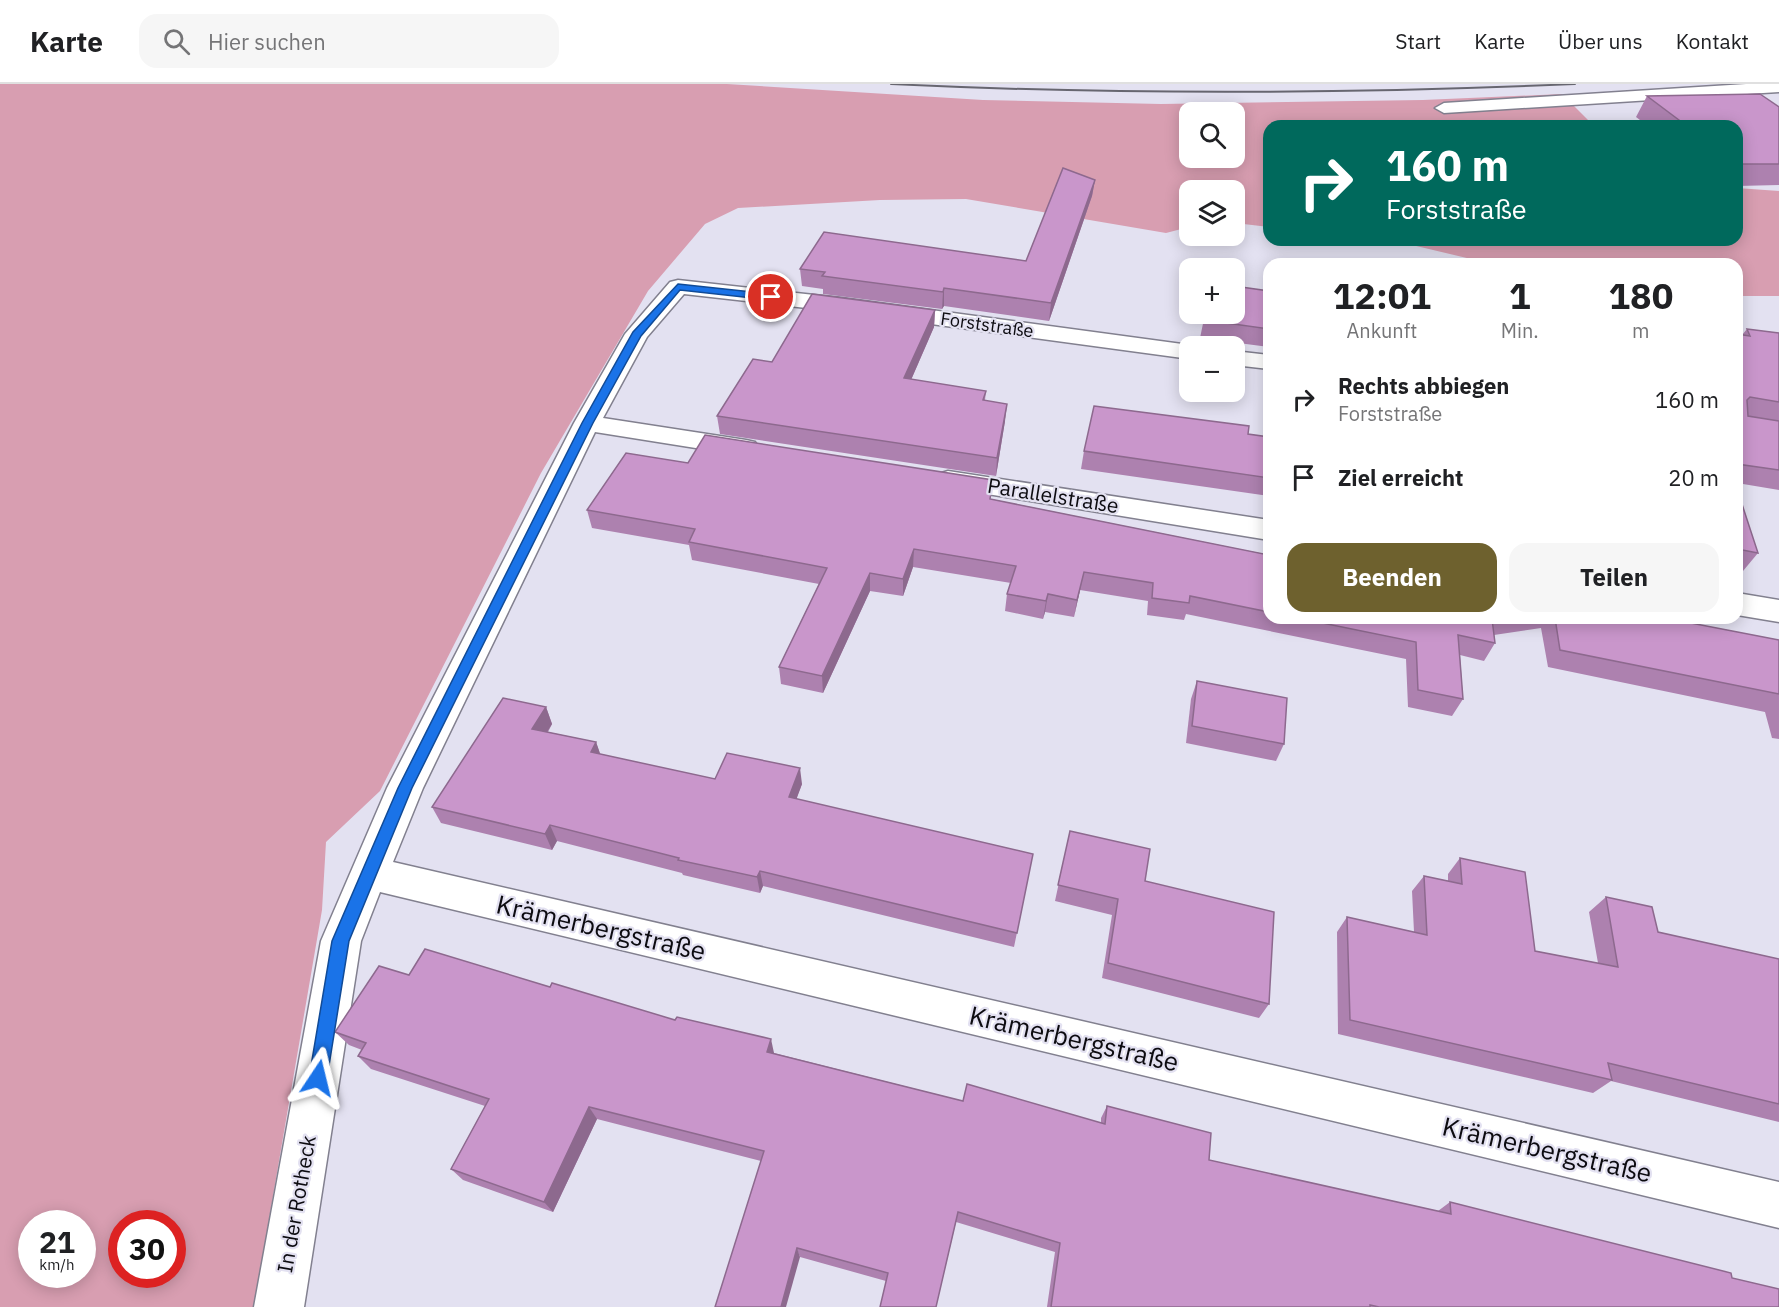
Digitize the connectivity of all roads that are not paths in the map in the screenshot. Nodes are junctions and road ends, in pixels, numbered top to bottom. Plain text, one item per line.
1 (1779, 87) edge
2 (1444, 108) dead end
3 (678, 287) joint
4 (1179, 351) edge
5 (1245, 360) edge
6 (1263, 362) edge
7 (587, 423) junction
8 (775, 453) edge
9 (928, 477) edge
10 (1263, 529) edge
11 (1743, 605) edge
12 (1779, 610) edge
13 (369, 873) junction
14 (1779, 1205) edge
15 (279, 1307) edge

1 - 2 street
3 - 4 street, Forststraße
3 - 7 street, In der Rotheck
5 - 6 street
7 - 8 street
7 - 13 street, In der Rotheck
9 - 10 street, Parallelstraße
11 - 12 street
13 - 14 street, Krämerbergstraße
13 - 15 street, In der Rotheck

